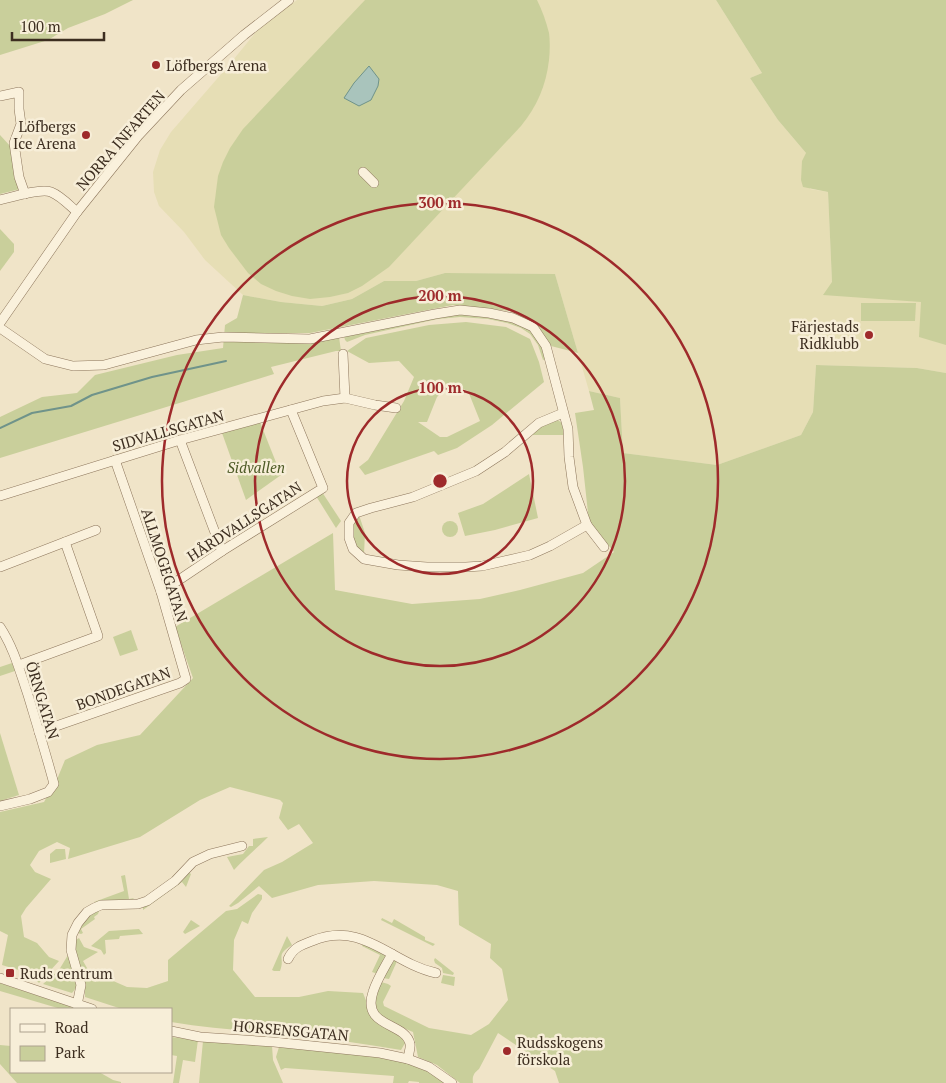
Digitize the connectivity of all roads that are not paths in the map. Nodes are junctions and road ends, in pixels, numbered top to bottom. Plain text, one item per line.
1 (289, 0) edge
2 (0, 96) edge
3 (363, 172) dead end
4 (374, 183) dead end
5 (25, 194) junction
6 (0, 200) edge
7 (77, 212) junction
8 (0, 323) edge
9 (0, 328) edge
10 (343, 354) dead end
11 (345, 398) junction
12 (396, 408) dead end
13 (291, 410) junction
14 (563, 413) junction
15 (180, 440) junction
16 (115, 460) junction
17 (0, 496) edge
18 (587, 525) junction
19 (96, 530) dead end
20 (65, 542) junction
21 (604, 547) dead end
22 (222, 551) junction
23 (0, 567) edge
24 (161, 592) junction
25 (0, 627) edge
26 (18, 665) junction
27 (186, 679) joint
28 (39, 732) junction
29 (0, 806) edge
30 (242, 846) dead end
31 (392, 954) junction
32 (288, 958) dead end
33 (436, 973) dead end
34 (0, 978) edge
35 (77, 1005) junction
36 (88, 1008) edge
37 (172, 1031) edge
38 (408, 1059) junction
39 (452, 1083) edge

1 - 7 street, NORRA INFARTEN
2 - 5 street
3 - 4 street
5 - 6 street
5 - 7 street
7 - 8 street, NORRA INFARTEN
9 - 14 street
10 - 11 street
11 - 12 street, SIDVALLSGATAN
11 - 13 street, SIDVALLSGATAN
13 - 15 street, SIDVALLSGATAN
13 - 22 street, HÅRDVALLSGATAN
14 - 18 street
14 - 18 street
15 - 16 street, SIDVALLSGATAN
15 - 22 street
16 - 17 street, SIDVALLSGATAN
16 - 24 street, ALLMOGEGATAN
18 - 21 street
19 - 20 street
20 - 23 street
20 - 26 street
22 - 24 street, HÅRDVALLSGATAN
24 - 27 street, ALLMOGEGATAN
25 - 26 street, ÖRNGATAN
26 - 28 street, ÖRNGATAN
27 - 28 street, BONDEGATAN
28 - 29 street, ÖRNGATAN
30 - 35 street
31 - 32 street
31 - 33 street
31 - 38 street
34 - 35 street
35 - 36 street
37 - 38 street, HORSENSGATAN
38 - 39 street, HORSENSGATAN

